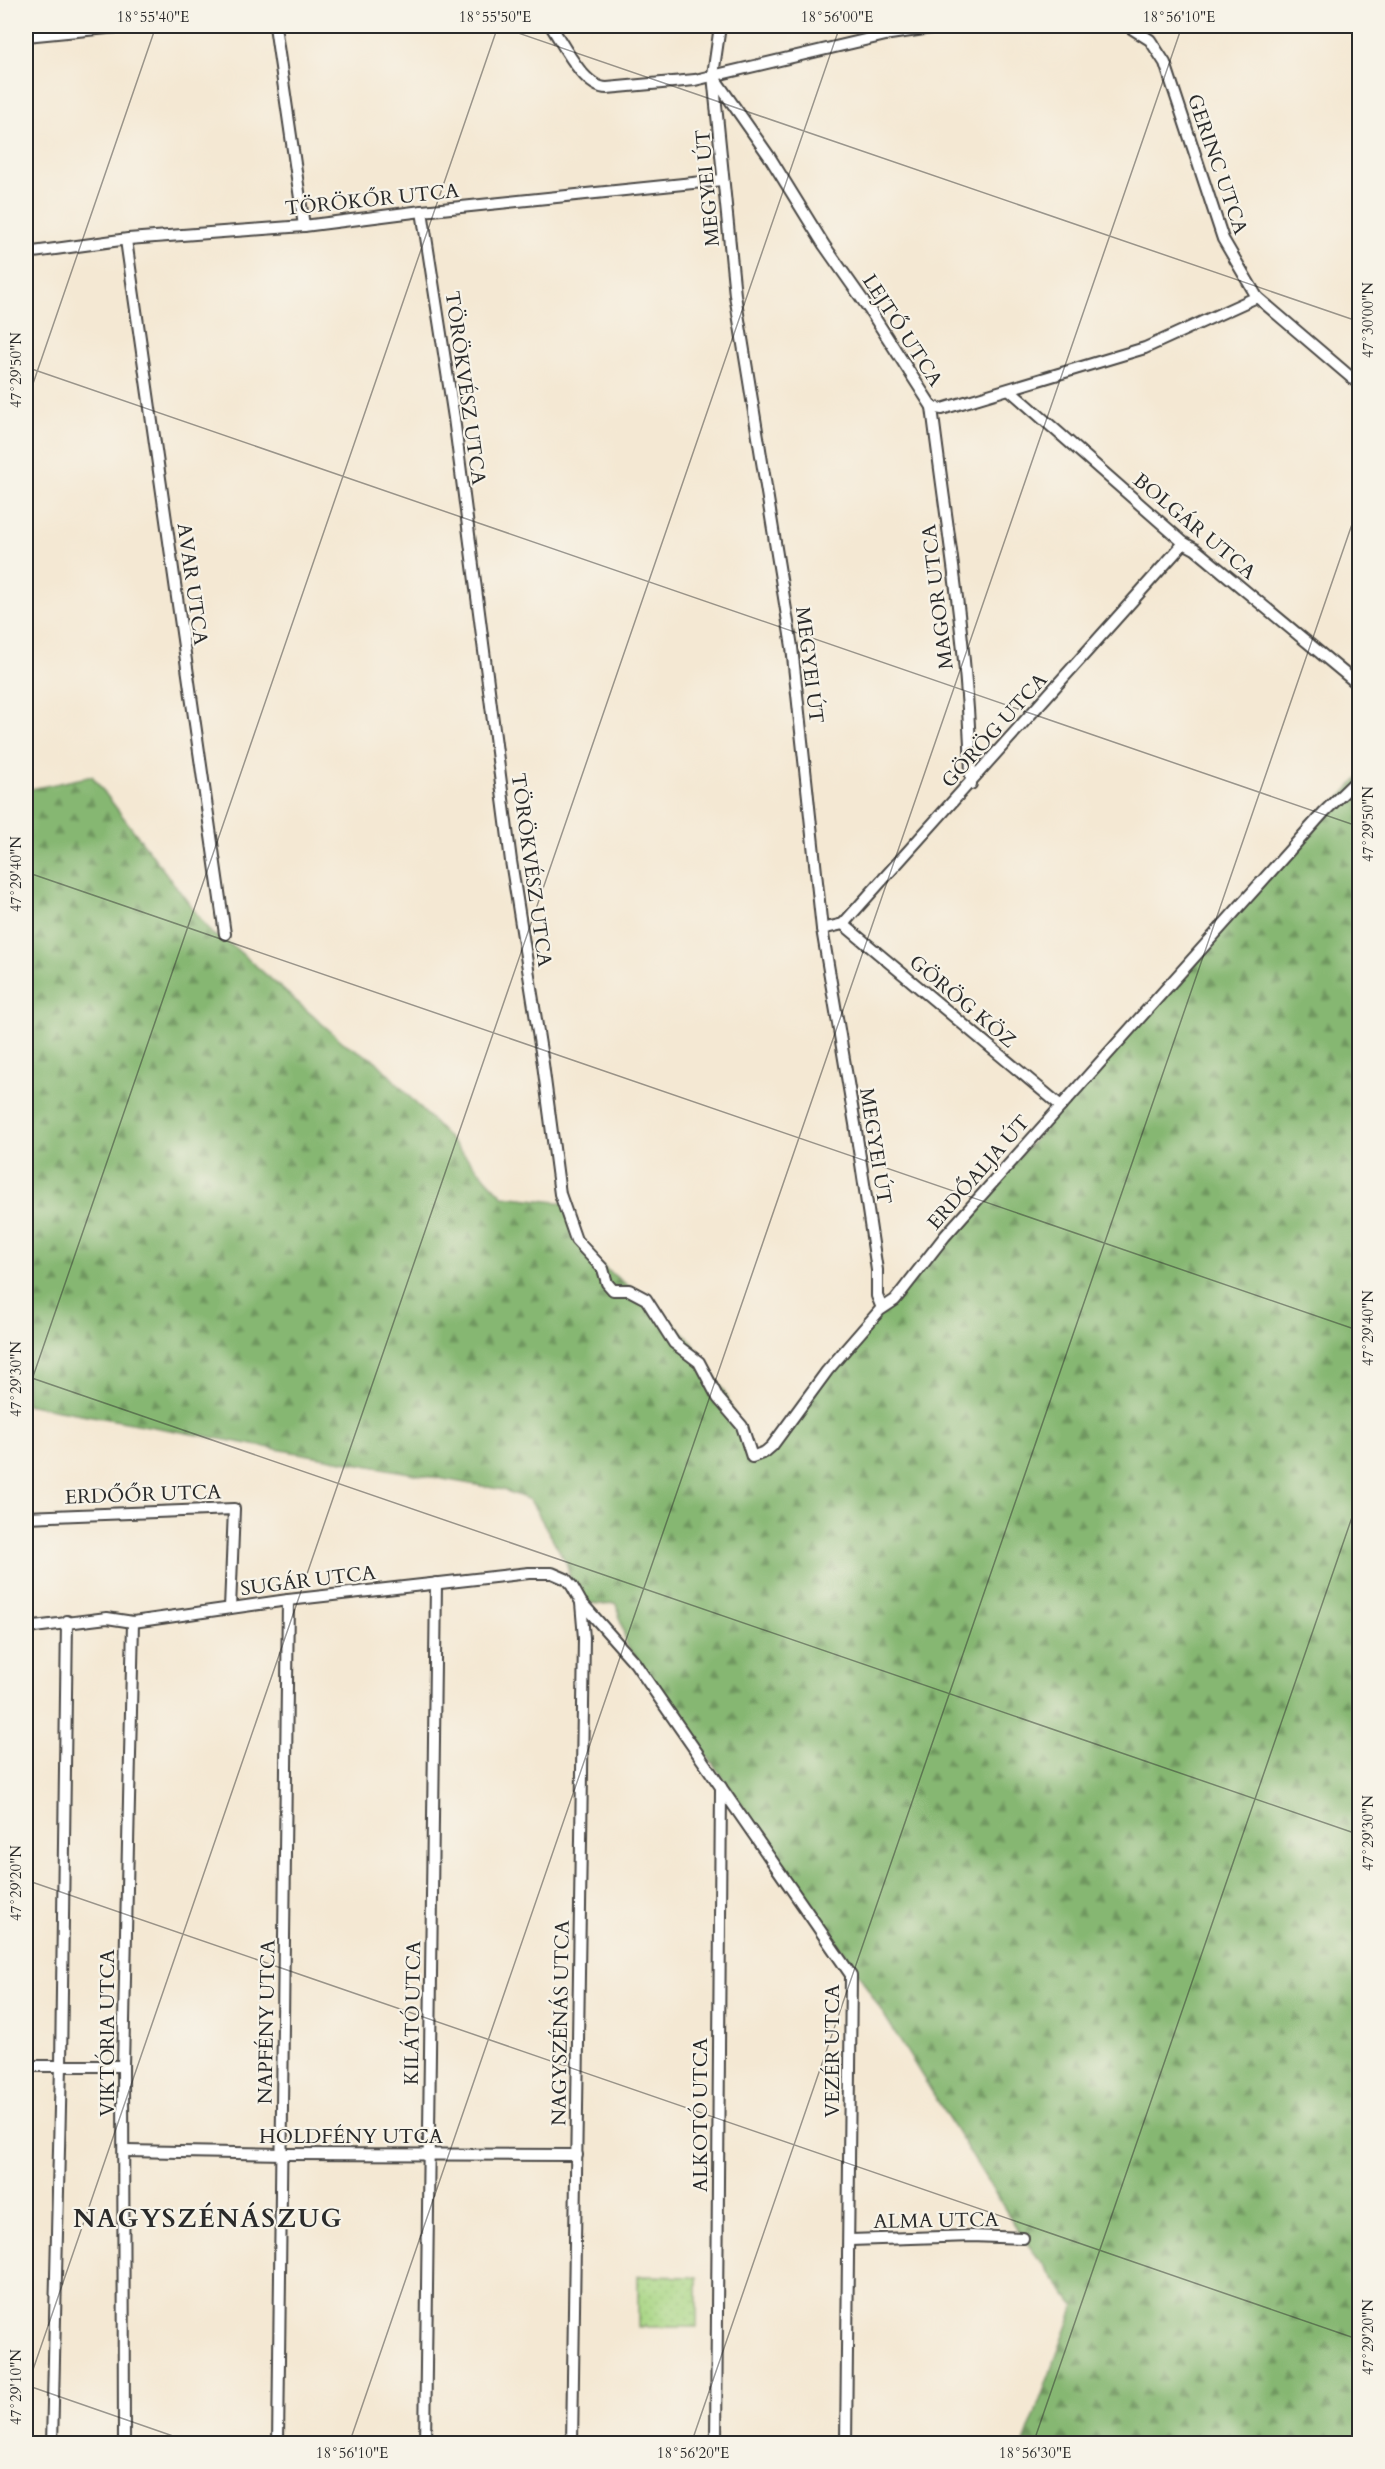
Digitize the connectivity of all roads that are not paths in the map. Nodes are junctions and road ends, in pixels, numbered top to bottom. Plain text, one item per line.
1 (128, 26) edge
2 (275, 26) edge
3 (551, 26) edge
4 (720, 26) edge
5 (1128, 26) edge
6 (938, 27) edge
7 (891, 30) edge
8 (26, 36) edge
9 (713, 75) junction
10 (722, 180) junction
11 (422, 211) junction
12 (303, 226) junction
13 (126, 240) junction
14 (26, 253) edge
15 (1257, 297) junction
16 (1359, 385) edge
17 (1010, 390) junction
18 (932, 407) junction
19 (1184, 543) junction
20 (1359, 686) edge
21 (1359, 777) edge
22 (971, 784) junction
23 (843, 924) junction
24 (822, 929) junction
25 (225, 934) dead end
26 (1061, 1106) junction
27 (882, 1308) junction
28 (752, 1457) joint
29 (26, 1517) edge
30 (436, 1583) junction
31 (288, 1600) junction
32 (581, 1602) junction
33 (230, 1608) junction
34 (67, 1622) junction
35 (133, 1622) junction
36 (26, 1628) edge
37 (721, 1787) junction
38 (61, 2065) junction
39 (26, 2066) edge
40 (123, 2066) junction
41 (125, 2151) junction
42 (283, 2154) junction
43 (428, 2155) junction
44 (577, 2155) junction
45 (1023, 2238) dead end
46 (850, 2240) junction
47 (52, 2444) edge
48 (124, 2444) edge
49 (278, 2444) edge
50 (425, 2444) edge
51 (572, 2444) edge
52 (716, 2444) edge
53 (846, 2444) edge

1 - 8 street
2 - 12 street
3 - 9 street
4 - 9 street, MEGYEI ÚT
5 - 15 street, GERINC UTCA
6 - 7 street
7 - 9 street
9 - 10 street, MEGYEI ÚT
9 - 18 street, LEJTŐ UTCA
10 - 11 street, TÖRÖKŐR UTCA
10 - 24 street, MEGYEI ÚT
11 - 12 street, TÖRÖKŐR UTCA
11 - 28 street, TÖRÖKVÉSZ UTCA
12 - 13 street, TÖRÖKŐR UTCA
13 - 14 street, TÖRÖKŐR UTCA
13 - 25 street, AVAR UTCA
15 - 16 street, GERINC UTCA
15 - 17 street, LEJTŐ UTCA
17 - 18 street, LEJTŐ UTCA
17 - 19 street, BOLGÁR UTCA
18 - 22 street, MAGOR UTCA
19 - 20 street, BOLGÁR UTCA
19 - 22 street, GÖRÖG UTCA
21 - 26 street, ERDŐALJA ÚT
22 - 23 street, GÖRÖG UTCA
23 - 24 street
23 - 26 street, GÖRÖG KÖZ
24 - 27 street, MEGYEI ÚT
26 - 27 street, ERDŐALJA ÚT
27 - 28 street, ERDŐALJA ÚT
29 - 33 street, ERDŐŐR UTCA
30 - 31 street, SUGÁR UTCA
30 - 32 street, SUGÁR UTCA
30 - 43 street, KILÁTÓ UTCA
31 - 33 street, SUGÁR UTCA
31 - 42 street, NAPFÉNY UTCA
32 - 37 street, VEZÉR UTCA
32 - 44 street, NAGYSZÉNÁS UTCA
33 - 35 street, SUGÁR UTCA
34 - 35 street, SUGÁR UTCA
34 - 36 street, SUGÁR UTCA
34 - 38 street
35 - 40 street, VIKTÓRIA UTCA
37 - 46 street, VEZÉR UTCA
37 - 52 street, ALKOTÓ UTCA
38 - 39 street
38 - 40 street
38 - 47 street
40 - 41 street, VIKTÓRIA UTCA
41 - 42 street, HOLDFÉNY UTCA
41 - 48 street, VIKTÓRIA UTCA
42 - 43 street, HOLDFÉNY UTCA
42 - 49 street, NAPFÉNY UTCA
43 - 44 street, HOLDFÉNY UTCA
43 - 50 street, KILÁTÓ UTCA
44 - 51 street, NAGYSZÉNÁS UTCA
45 - 46 street, ALMA UTCA
46 - 53 street, VEZÉR UTCA

